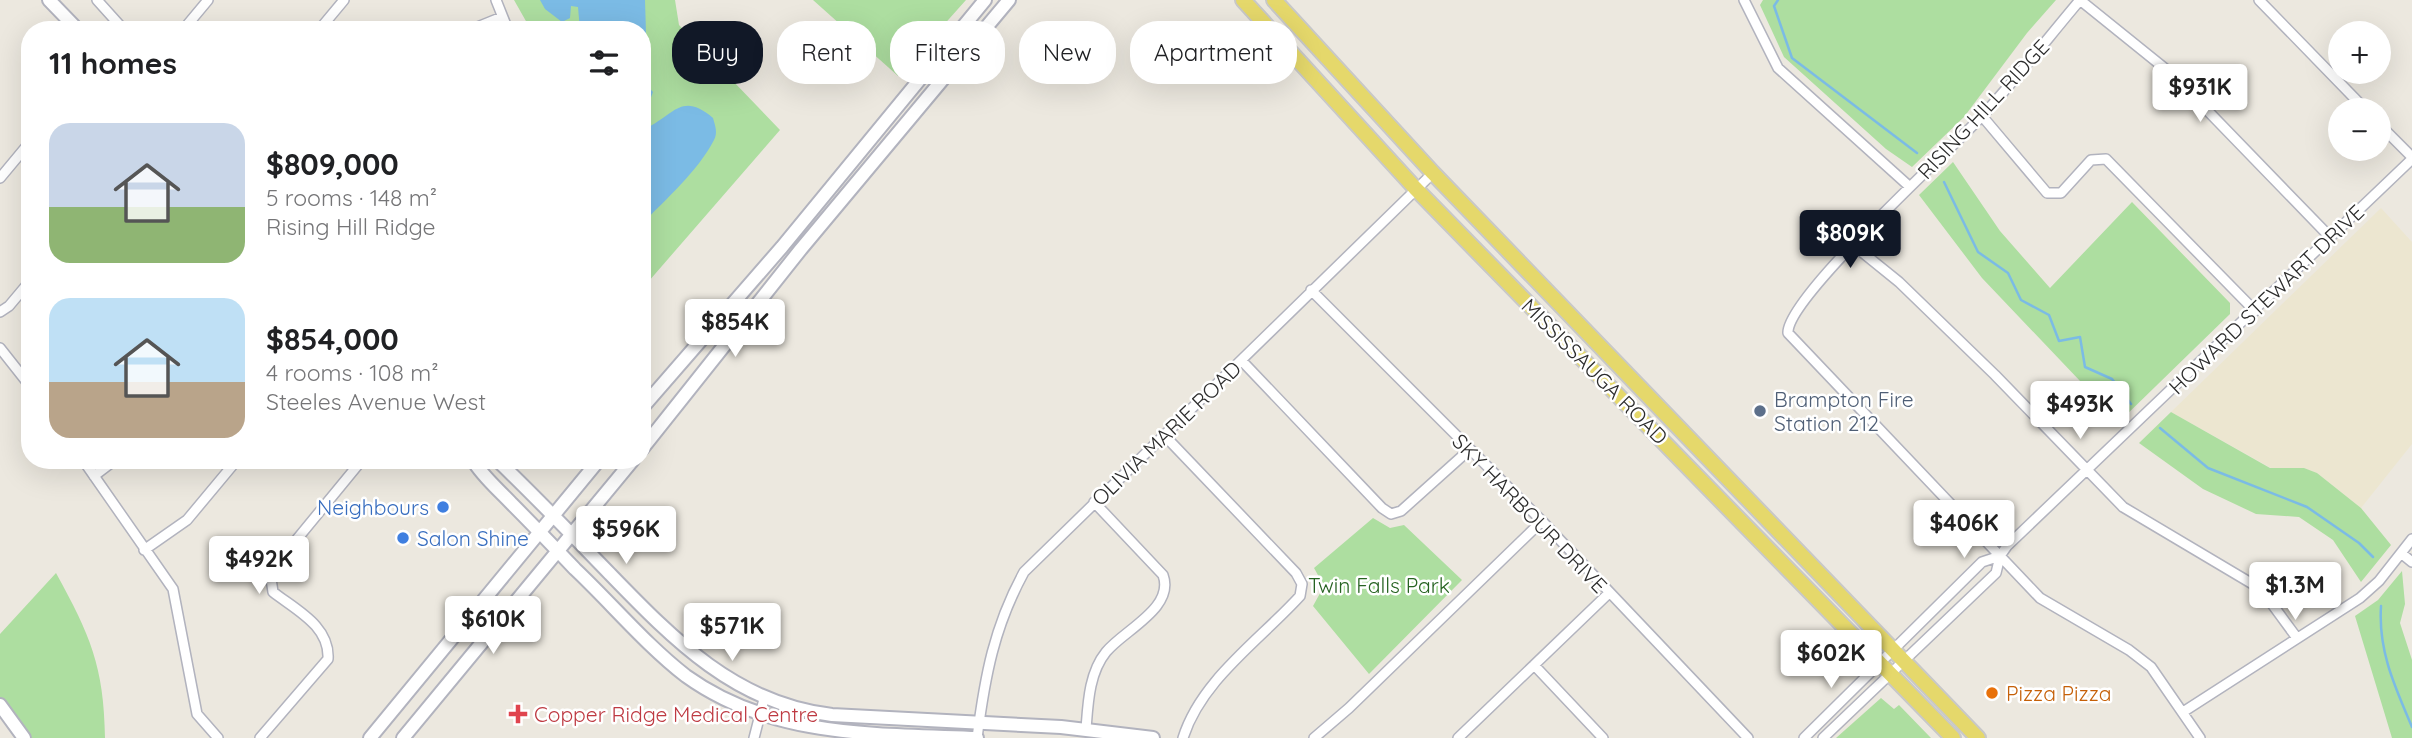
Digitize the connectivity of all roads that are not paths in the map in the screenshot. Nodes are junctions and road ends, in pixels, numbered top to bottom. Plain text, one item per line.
1 (49, 0) edge
2 (96, 0) edge
3 (208, 0) edge
4 (344, 0) edge
5 (496, 0) edge
6 (985, 0) edge
7 (1010, 0) edge
8 (1243, 0) edge
9 (1274, 0) edge
10 (1744, 0) edge
11 (2080, 0) edge
12 (2259, 0) edge
13 (502, 16) junction
14 (69, 21) edge
15 (116, 21) edge
16 (190, 21) edge
17 (326, 21) edge
18 (491, 21) edge
19 (504, 21) edge
20 (2354, 98) edge
21 (1982, 116) junction
22 (2391, 136) edge
23 (21, 153) edge
24 (2412, 158) edge
25 (1433, 173) junction
26 (0, 178) edge
27 (1910, 187) junction
28 (1415, 188) junction
29 (2330, 237) junction
30 (1852, 244) junction
31 (1311, 290) junction
32 (21, 292) edge
33 (2255, 311) junction
34 (0, 312) edge
35 (0, 348) edge
36 (1242, 361) junction
37 (21, 375) edge
38 (651, 398) edge
39 (1164, 435) junction
40 (651, 438) edge
41 (1469, 450) junction
42 (89, 469) edge
43 (103, 469) edge
44 (230, 469) edge
45 (355, 469) edge
46 (481, 469) edge
47 (506, 469) edge
48 (592, 469) edge
49 (626, 469) edge
50 (2088, 471) junction
51 (94, 476) junction
52 (1094, 502) junction
53 (554, 516) junction
54 (1542, 521) junction
55 (540, 533) junction
56 (572, 534) junction
57 (2412, 539) edge
58 (144, 550) junction
59 (558, 552) junction
60 (2401, 553) junction
61 (2000, 556) junction
62 (2412, 562) edge
63 (1608, 594) junction
64 (2297, 638) junction
65 (1893, 650) junction
66 (1905, 662) junction
67 (1879, 663) junction
68 (1534, 665) junction
69 (1890, 674) junction
70 (764, 699) junction
71 (0, 705) edge
72 (2183, 712) junction
73 (760, 716) junction
74 (979, 723) junction
75 (1086, 729) junction
76 (24, 738) edge
77 (218, 738) edge
78 (260, 738) edge
79 (370, 738) edge
80 (403, 738) edge
81 (754, 738) edge
82 (977, 738) edge
83 (1153, 738) edge
84 (1183, 738) edge
85 (1314, 738) edge
86 (1458, 738) edge
87 (1603, 738) edge
88 (1748, 738) edge
89 (1804, 738) edge
90 (1823, 738) edge
91 (1952, 738) edge
92 (1978, 738) edge
93 (2200, 738) edge

1 - 14 main road
2 - 15 street
3 - 16 street
4 - 17 street
5 - 13 street
6 - 38 main road
7 - 40 main road
8 - 28 main road, MISSISSAUGA ROAD
9 - 25 main road, MISSISSAUGA ROAD
10 - 27 street
11 - 21 street, RISING HILL RIDGE
11 - 29 street
12 - 20 street
13 - 18 street
13 - 19 street
21 - 27 street, RISING HILL RIDGE
21 - 33 street
22 - 24 street
23 - 26 street
24 - 29 street, HOWARD STEWART DRIVE
25 - 28 street, OLIVIA MARIE ROAD
25 - 65 main road, MISSISSAUGA ROAD
27 - 30 street, RISING HILL RIDGE
28 - 31 street, OLIVIA MARIE ROAD
28 - 67 main road, MISSISSAUGA ROAD
29 - 33 street, HOWARD STEWART DRIVE
30 - 50 street
30 - 61 street, RISING HILL RIDGE
31 - 36 street, OLIVIA MARIE ROAD
31 - 41 street, SKY HARBOUR DRIVE
32 - 34 street
33 - 50 street, HOWARD STEWART DRIVE
35 - 37 street
36 - 39 street, OLIVIA MARIE ROAD
36 - 41 street
39 - 52 street, OLIVIA MARIE ROAD
39 - 84 street
41 - 54 street, SKY HARBOUR DRIVE
42 - 51 street
43 - 51 street
44 - 58 street
45 - 78 street
46 - 55 main road
47 - 53 main road
48 - 53 main road
49 - 56 main road
50 - 61 street, HOWARD STEWART DRIVE
50 - 64 street
51 - 58 street
52 - 74 street, OLIVIA MARIE ROAD
52 - 75 street
53 - 55 main road
53 - 56 main road
54 - 63 street, SKY HARBOUR DRIVE
54 - 85 street
55 - 59 main road
55 - 79 main road
56 - 59 main road
56 - 70 main road
57 - 60 street
58 - 77 street
59 - 73 main road
59 - 80 main road
60 - 62 street
60 - 64 street
61 - 65 street, HOWARD STEWART DRIVE
61 - 66 street, HOWARD STEWART DRIVE
61 - 72 street
63 - 68 street
63 - 88 street, SKY HARBOUR DRIVE
64 - 72 street
65 - 66 main road, MISSISSAUGA ROAD
65 - 67 street, HOWARD STEWART DRIVE
66 - 69 street, HOWARD STEWART DRIVE
66 - 92 main road, MISSISSAUGA ROAD
67 - 69 main road, MISSISSAUGA ROAD
67 - 89 street, HOWARD STEWART DRIVE
68 - 86 street
68 - 87 street
69 - 90 street, HOWARD STEWART DRIVE
69 - 91 main road, MISSISSAUGA ROAD
70 - 73 street
70 - 74 main road
71 - 76 main road
72 - 93 street
73 - 81 street
73 - 82 main road
74 - 75 main road
74 - 82 street, OLIVIA MARIE ROAD
75 - 83 main road

